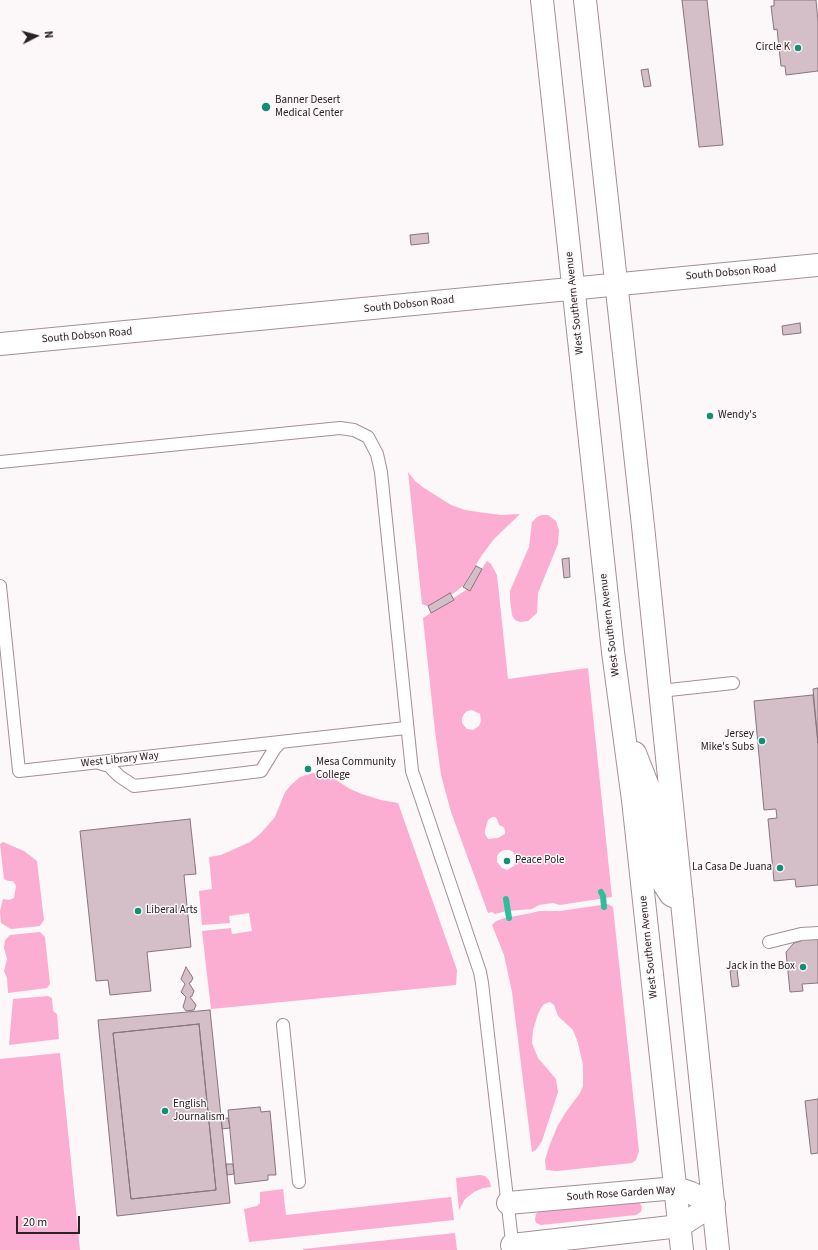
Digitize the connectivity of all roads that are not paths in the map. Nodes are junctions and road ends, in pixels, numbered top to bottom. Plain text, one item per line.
1 (542, 0) edge
2 (585, 0) edge
3 (818, 265) edge
4 (616, 284) junction
5 (573, 288) junction
6 (0, 344) edge
7 (0, 462) edge
8 (0, 586) edge
9 (733, 683) dead end
10 (660, 691) junction
11 (622, 718) junction
12 (406, 728) junction
13 (281, 742) junction
14 (96, 763) junction
15 (682, 900) junction
16 (818, 933) edge
17 (769, 942) dead end
18 (283, 1025) dead end
19 (299, 1182) dead end
20 (676, 1188) junction
21 (508, 1203) junction
22 (714, 1204) junction
23 (680, 1226) junction
24 (513, 1247) edge
25 (682, 1250) edge
26 (718, 1250) edge

1 - 5 main road, West Southern Avenue
2 - 4 main road
3 - 4 main road, South Dobson Road
4 - 5 main road, South Dobson Road
4 - 10 main road
5 - 6 main road, South Dobson Road
5 - 11 main road, West Southern Avenue
7 - 12 lane
8 - 14 lane, West Library Way
9 - 10 lane
10 - 15 main road
11 - 15 main road
11 - 20 main road, West Southern Avenue
12 - 13 lane, West Library Way
12 - 21 lane
13 - 14 lane, West Library Way
13 - 14 lane
15 - 22 main road
16 - 17 lane
18 - 19 lane
20 - 21 main road, South Rose Garden Way
20 - 22 main road, South Rose Garden Way
20 - 23 main road, West Southern Avenue
21 - 24 lane
22 - 23 main road
22 - 26 main road
23 - 24 main road
23 - 25 main road, West Southern Avenue

